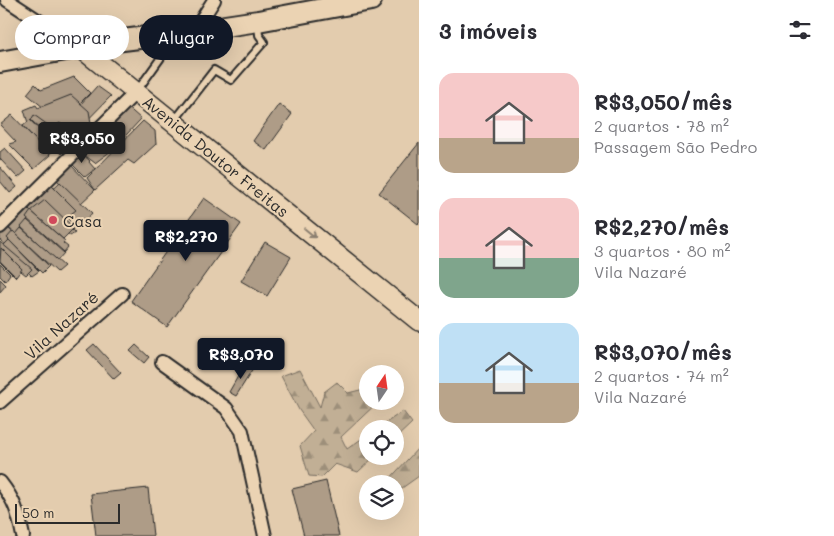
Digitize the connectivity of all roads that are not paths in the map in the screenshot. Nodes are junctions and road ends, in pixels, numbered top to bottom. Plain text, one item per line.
1 (7, 0) edge
2 (214, 0) edge
3 (370, 0) edge
4 (30, 15) edge
5 (201, 15) edge
6 (258, 21) junction
7 (233, 25) edge
8 (15, 59) edge
9 (96, 60) edge
10 (163, 60) edge
11 (0, 62) edge
12 (136, 92) junction
13 (173, 122) junction
14 (0, 228) edge
15 (122, 294) dead end
16 (419, 321) edge
17 (162, 362) dead end
18 (0, 402) edge
19 (0, 482) edge
20 (24, 536) edge
21 (266, 536) edge

1 - 4 street, Avenida Doutor Freitas
2 - 5 street
3 - 6 main road
6 - 7 main road
6 - 13 lane
8 - 11 main road
9 - 12 main road, Avenida Doutor Freitas
10 - 12 lane
12 - 13 main road, Avenida Doutor Freitas
12 - 14 street
13 -> 16 main road, Avenida Doutor Freitas
15 - 18 street, Vila Nazaré
17 - 21 street
19 - 20 street

